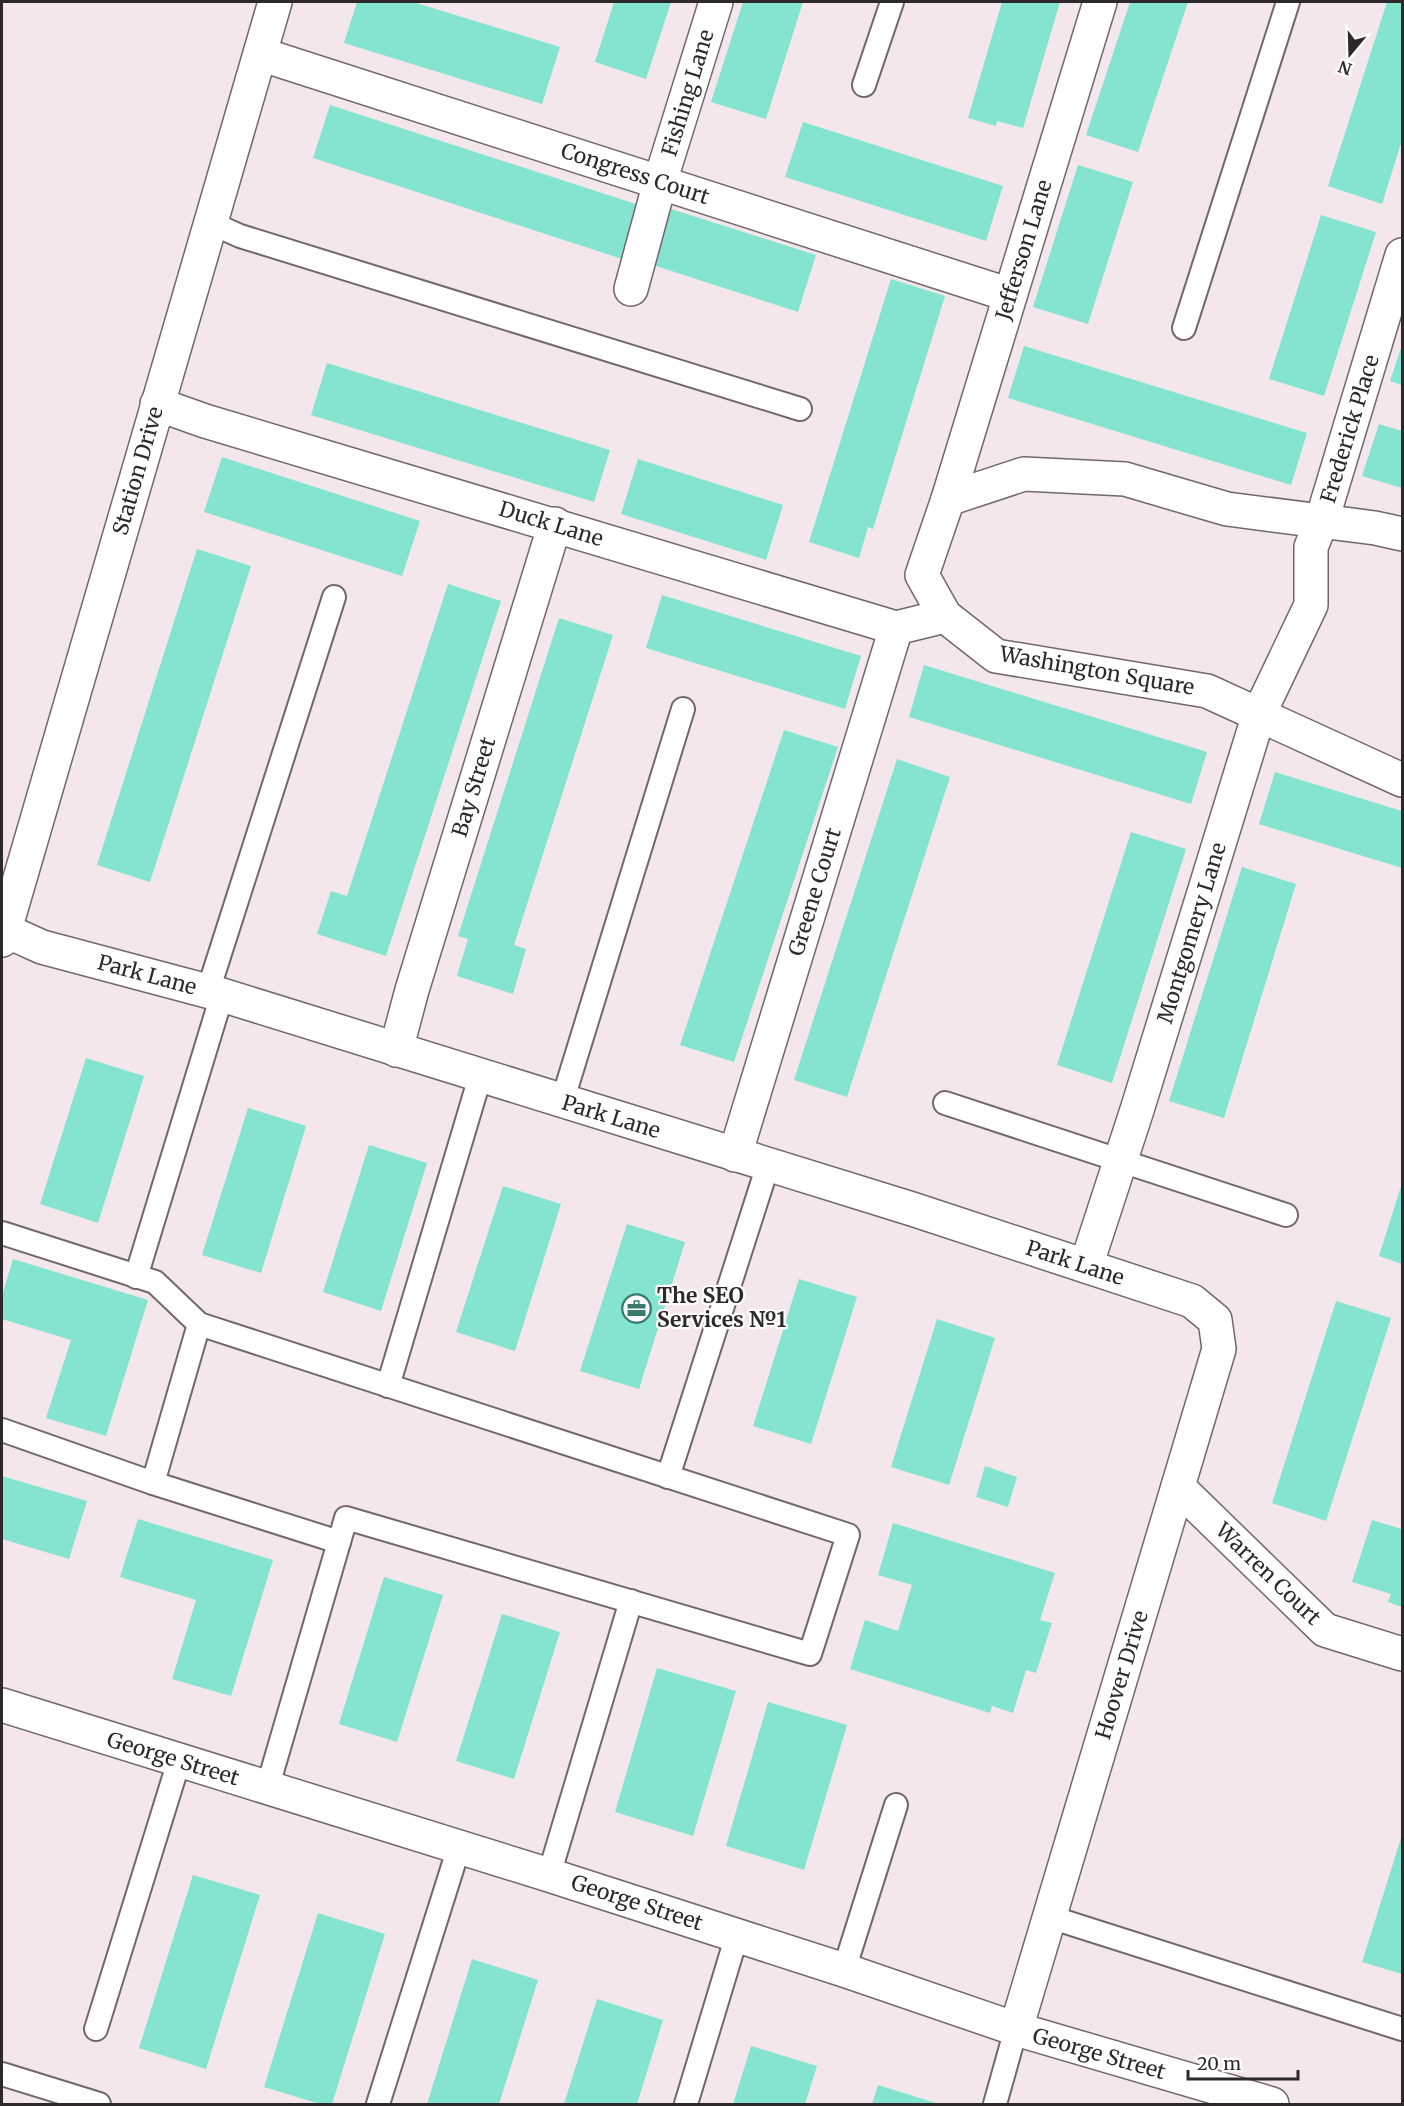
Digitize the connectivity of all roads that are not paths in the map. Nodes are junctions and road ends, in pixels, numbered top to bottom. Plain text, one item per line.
1 (275, 2) edge
2 (716, 2) edge
3 (892, 2) edge
4 (1100, 2) edge
5 (1288, 2) edge
6 (260, 54) junction
7 (864, 85) dead end
8 (660, 182) junction
9 (209, 222) junction
10 (1402, 255) edge
11 (631, 289) dead end
12 (1010, 295) junction
13 (1184, 328) dead end
14 (157, 404) junction
15 (800, 409) dead end
16 (948, 500) junction
17 (1322, 520) junction
18 (555, 524) junction
19 (1402, 534) edge
20 (334, 597) dead end
21 (1311, 605) joint
22 (945, 616) junction
23 (896, 628) junction
24 (683, 709) dead end
25 (1259, 714) junction
26 (1402, 780) edge
27 (2, 933) edge
28 (215, 993) junction
29 (396, 1050) junction
30 (480, 1077) junction
31 (562, 1102) junction
32 (945, 1103) dead end
33 (735, 1155) junction
34 (1121, 1160) junction
35 (768, 1166) junction
36 (1286, 1215) dead end
37 (2, 1233) edge
38 (1086, 1266) junction
39 (135, 1277) junction
40 (1215, 1320) joint
41 (199, 1324) junction
42 (388, 1386) junction
43 (2, 1430) edge
44 (668, 1477) junction
45 (153, 1483) junction
46 (1178, 1487) junction
47 (339, 1542) junction
48 (631, 1601) junction
49 (1402, 1654) edge
50 (2, 1705) edge
51 (178, 1761) junction
52 (267, 1789) junction
53 (896, 1805) dead end
54 (459, 1847) junction
55 (549, 1875) junction
56 (1050, 1917) junction
57 (737, 1935) junction
58 (844, 1970) junction
59 (96, 2028) dead end
60 (1016, 2029) junction
61 (1402, 2029) edge
62 (2, 2074) edge
63 (99, 2104) edge
64 (378, 2104) edge
65 (686, 2104) edge
66 (995, 2104) edge
67 (1272, 2104) edge

1 - 6 street, Station Drive
2 - 8 street, Fishing Lane
3 - 7 lane
4 - 12 street, Jefferson Lane
5 - 13 lane
6 - 8 street, Congress Court
6 - 9 street, Station Drive
8 - 11 street, Fishing Lane
8 - 12 street, Congress Court
9 - 14 street, Station Drive
9 - 15 lane
10 - 17 street, Frederick Place
12 - 16 street, Jefferson Lane
14 - 18 street, Duck Lane
14 - 27 street, Station Drive
16 - 17 street
16 - 22 street, Washington Square
17 - 19 street
17 - 21 street, Frederick Place
18 - 23 street, Duck Lane
18 - 29 street, Bay Street
20 - 28 lane
21 - 25 street, Montgomery Lane
22 - 23 street
22 - 25 street, Washington Square
23 - 33 street, Greene Court
24 - 31 lane
25 - 26 street, Washington Square
25 - 34 street, Montgomery Lane
27 - 28 street, Park Lane
28 - 29 street, Park Lane
28 - 39 lane
29 - 30 street, Park Lane
30 - 31 street, Park Lane
30 - 42 lane
31 - 33 street, Park Lane
32 - 34 lane
33 - 35 street, Park Lane
34 - 36 lane
34 - 38 street, Montgomery Lane
35 - 38 street, Park Lane
35 - 44 lane
37 - 39 lane
38 - 40 street, Park Lane
39 - 41 lane
40 - 46 street, Hoover Drive
41 - 42 lane
41 - 45 lane
42 - 44 lane
43 - 45 lane
44 - 48 lane
45 - 47 lane
46 - 49 street, Warren Court
46 - 56 street, Hoover Drive
47 - 48 lane
47 - 52 lane
48 - 55 lane
50 - 51 street, George Street
51 - 52 street, George Street
51 - 59 lane
52 - 54 street, George Street
53 - 58 lane
54 - 55 street, George Street
54 - 64 lane
55 - 57 street, George Street
56 - 60 street, Hoover Drive
56 - 61 lane
57 - 58 street, George Street
57 - 65 lane
58 - 60 street, George Street
60 - 66 lane
60 - 67 street, George Street
62 - 63 lane

